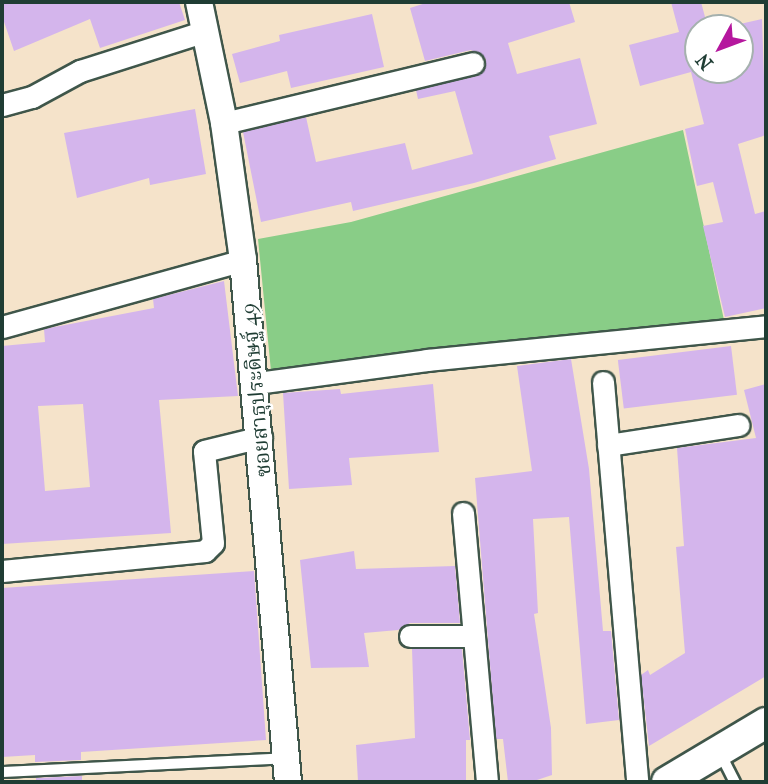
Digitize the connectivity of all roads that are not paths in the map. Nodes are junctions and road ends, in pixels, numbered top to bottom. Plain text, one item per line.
1 (199, 2) edge
2 (205, 32) junction
3 (473, 63) dead end
4 (2, 105) edge
5 (224, 123) junction
6 (243, 260) junction
7 (766, 326) edge
8 (2, 327) edge
9 (603, 382) dead end
10 (257, 383) junction
11 (737, 425) dead end
12 (261, 437) junction
13 (608, 445) junction
14 (463, 513) dead end
15 (2, 571) edge
16 (410, 636) dead end
17 (474, 636) junction
18 (766, 723) edge
19 (720, 753) junction
20 (287, 770) edge
21 (2, 772) edge
22 (487, 782) edge
23 (637, 782) edge
24 (667, 782) edge
25 (735, 782) edge

1 - 2 street, ซอยสาธุประดิษฐ์ 49
2 - 4 street
2 - 5 street, ซอยสาธุประดิษฐ์ 49
3 - 5 street
5 - 6 street, ซอยสาธุประดิษฐ์ 49
6 - 8 street
6 - 10 street, ซอยสาธุประดิษฐ์ 49
7 - 10 street
9 - 13 street
10 - 12 street, ซอยสาธุประดิษฐ์ 49
11 - 13 street
12 - 15 street
12 - 20 street, ซอยสาธุประดิษฐ์ 49
13 - 23 street
14 - 17 street
16 - 17 street
17 - 22 street
18 - 19 main road
19 - 24 main road
19 - 25 lane
20 - 21 lane

